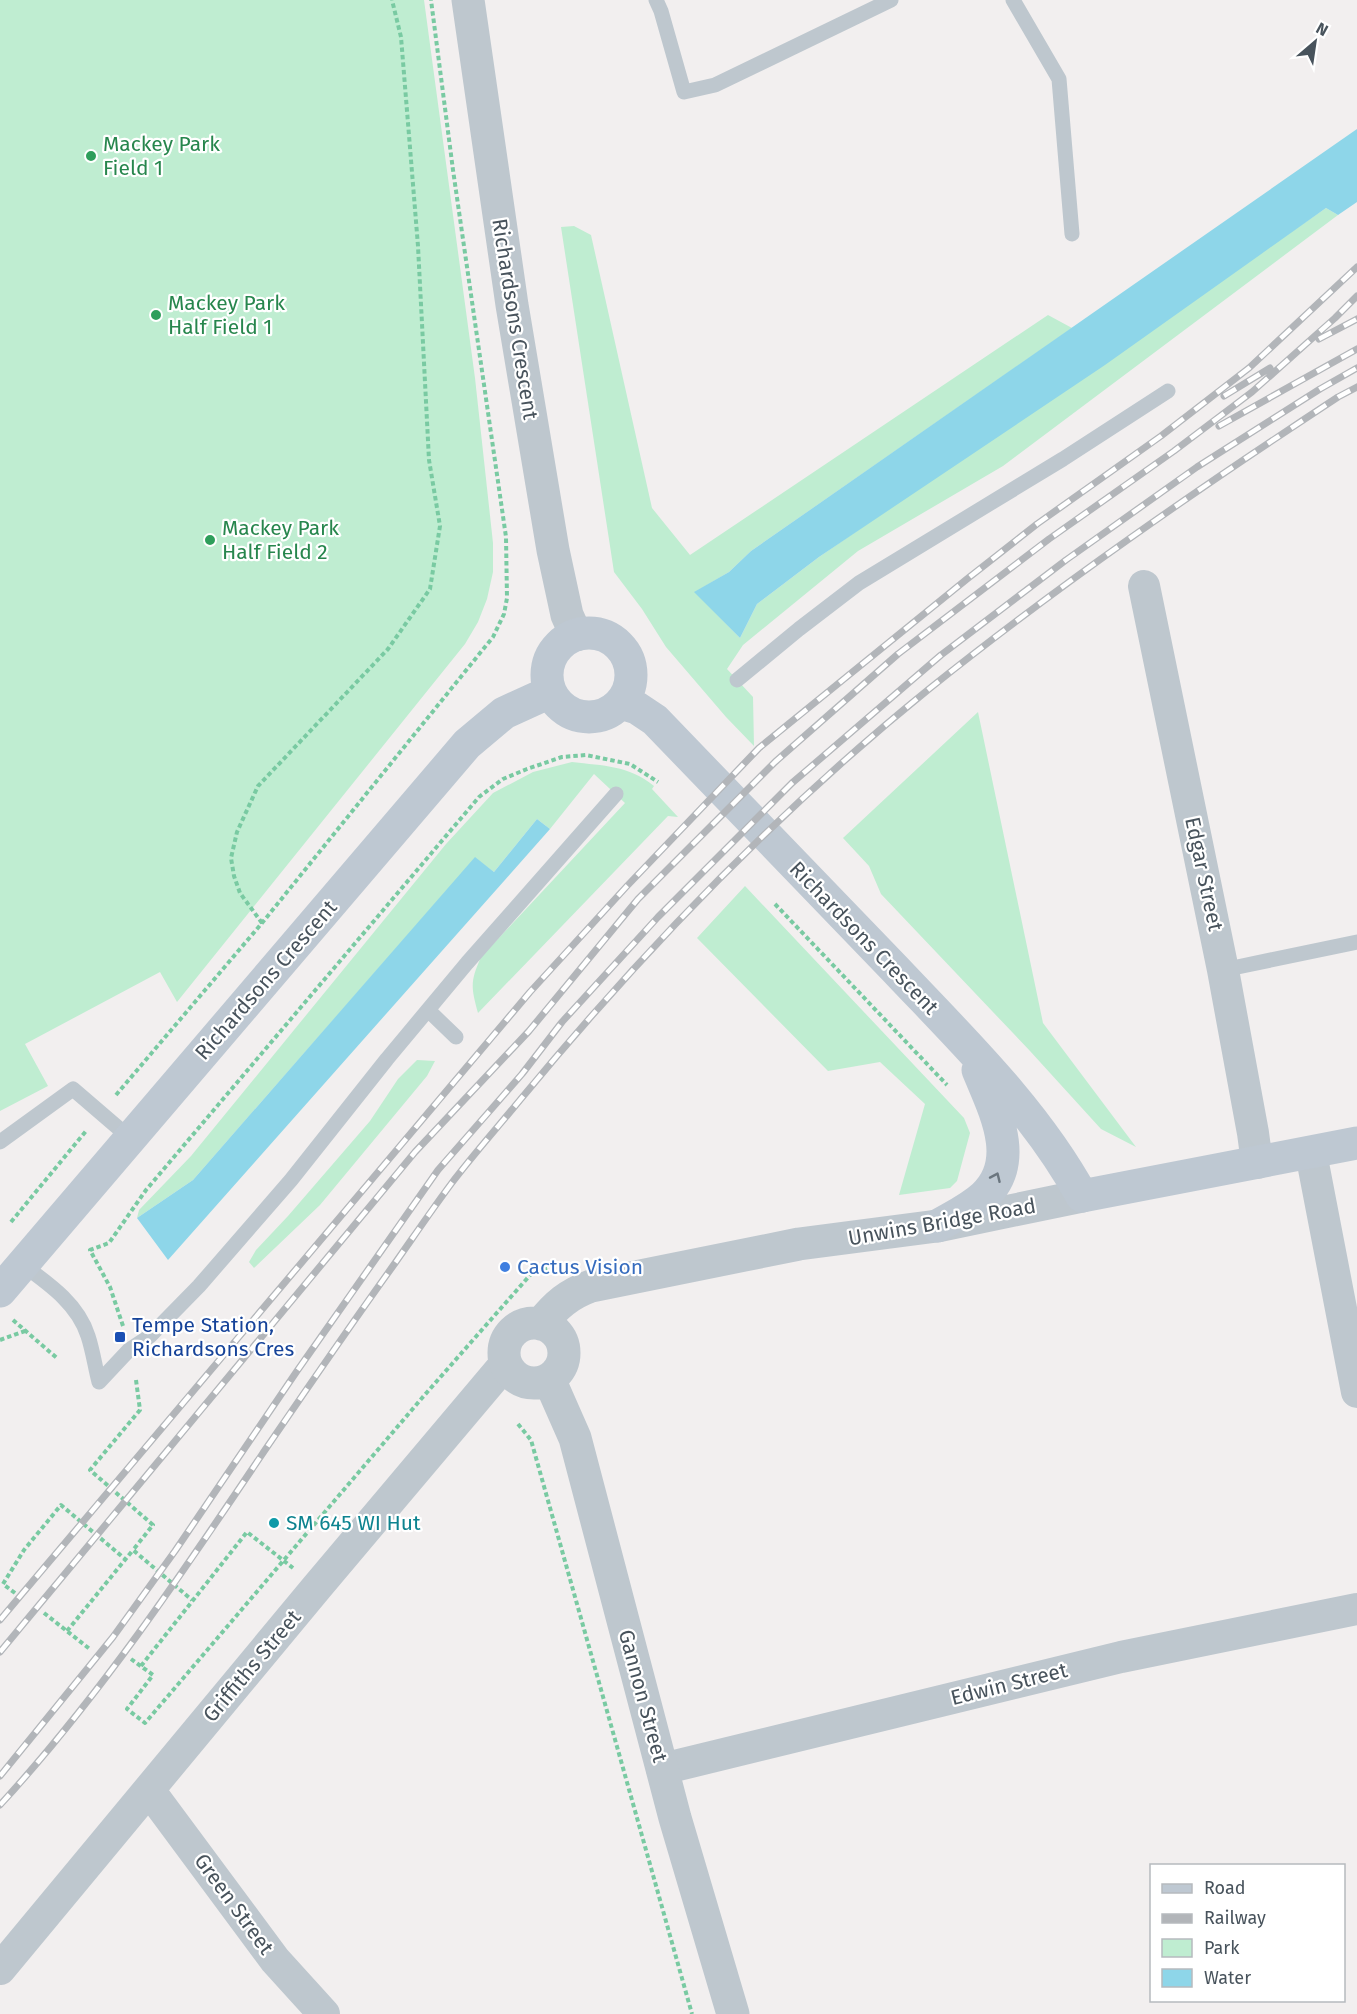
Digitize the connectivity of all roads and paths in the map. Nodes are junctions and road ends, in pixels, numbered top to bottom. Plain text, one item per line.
1 (392, 0) edge
2 (431, 0) edge
3 (468, 0) edge
4 (656, 0) edge
5 (891, 0) edge
6 (1013, 0) edge
7 (1072, 234) dead end
8 (1168, 391) dead end
9 (1144, 586) dead end
10 (576, 635) junction
11 (737, 680) dead end
12 (550, 692) junction
13 (621, 703) junction
14 (658, 782) dead end
15 (616, 794) dead end
16 (775, 904) dead end
17 (262, 922) junction
18 (1357, 942) edge
19 (1223, 970) junction
20 (428, 1010) junction
21 (456, 1037) dead end
22 (969, 1046) junction
23 (952, 1090) dead end
24 (100, 1113) junction
25 (130, 1138) junction
26 (0, 1142) edge
27 (1357, 1143) edge
28 (1311, 1153) junction
29 (1257, 1163) junction
30 (1082, 1196) junction
31 (937, 1226) junction
32 (7, 1227) dead end
33 (90, 1250) dead end
34 (23, 1265) junction
35 (531, 1274) dead end
36 (6, 1305) edge
37 (541, 1324) junction
38 (26, 1331) junction
39 (0, 1340) edge
40 (58, 1359) dead end
41 (505, 1364) junction
42 (549, 1379) junction
43 (1357, 1392) edge
44 (140, 1410) dead end
45 (518, 1424) dead end
46 (133, 1550) junction
47 (125, 1559) junction
48 (282, 1560) junction
49 (317, 1587) junction
50 (15, 1593) dead end
51 (192, 1600) junction
52 (1357, 1609) edge
53 (44, 1613) dead end
54 (67, 1631) junction
55 (92, 1650) dead end
56 (131, 1659) dead end
57 (141, 1666) junction
58 (662, 1769) junction
59 (149, 1790) junction
60 (0, 1969) edge
61 (324, 2014) edge
62 (692, 2014) edge
63 (733, 2014) edge

1 - 17 path
2 - 17 path
3 - 10 street, Richardsons Crescent
4 - 5 lane
6 - 7 lane
8 - 11 lane
9 - 19 street, Edgar Street
10 - 12 main road
10 - 13 main road
12 - 13 main road
12 - 25 main road, Richardsons Crescent
13 - 22 main road, Richardsons Crescent
14 - 33 path, Richardsons Crescent
15 - 20 lane
16 - 23 path, Richardsons Crescent
17 - 24 path
18 - 19 lane
19 - 29 street, Edgar Street
20 - 21 lane
20 - 34 lane
22 - 30 main road, Richardsons Crescent
31 -> 22 main road
24 - 25 lane
24 - 26 lane
24 - 32 path
25 - 34 main road, Richardsons Crescent
27 - 28 main road, Unwins Bridge Road
28 - 29 main road, Unwins Bridge Road
28 - 43 street
29 - 30 main road, Unwins Bridge Road
30 - 31 street, Unwins Bridge Road
31 - 37 street, Unwins Bridge Road
34 - 36 main road, Richardsons Crescent
35 - 48 path
36 - 38 path
37 - 41 street
37 - 42 street
38 - 39 path
38 - 40 path
41 - 42 street
41 - 49 street, Griffiths Street
42 - 58 street, Gannon Street
44 - 46 path
45 - 62 path, Gannon Street
46 - 47 path
46 - 51 path
47 - 50 path
47 - 54 path
48 - 49 path
48 - 51 path
48 - 57 path
49 - 59 street, Griffiths Street
51 - 57 path
52 - 58 street, Edwin Street
53 - 54 path
54 - 55 path
56 - 57 path
58 - 63 street, Gannon Street
59 - 60 street, Griffiths Street
59 - 61 street, Green Street

